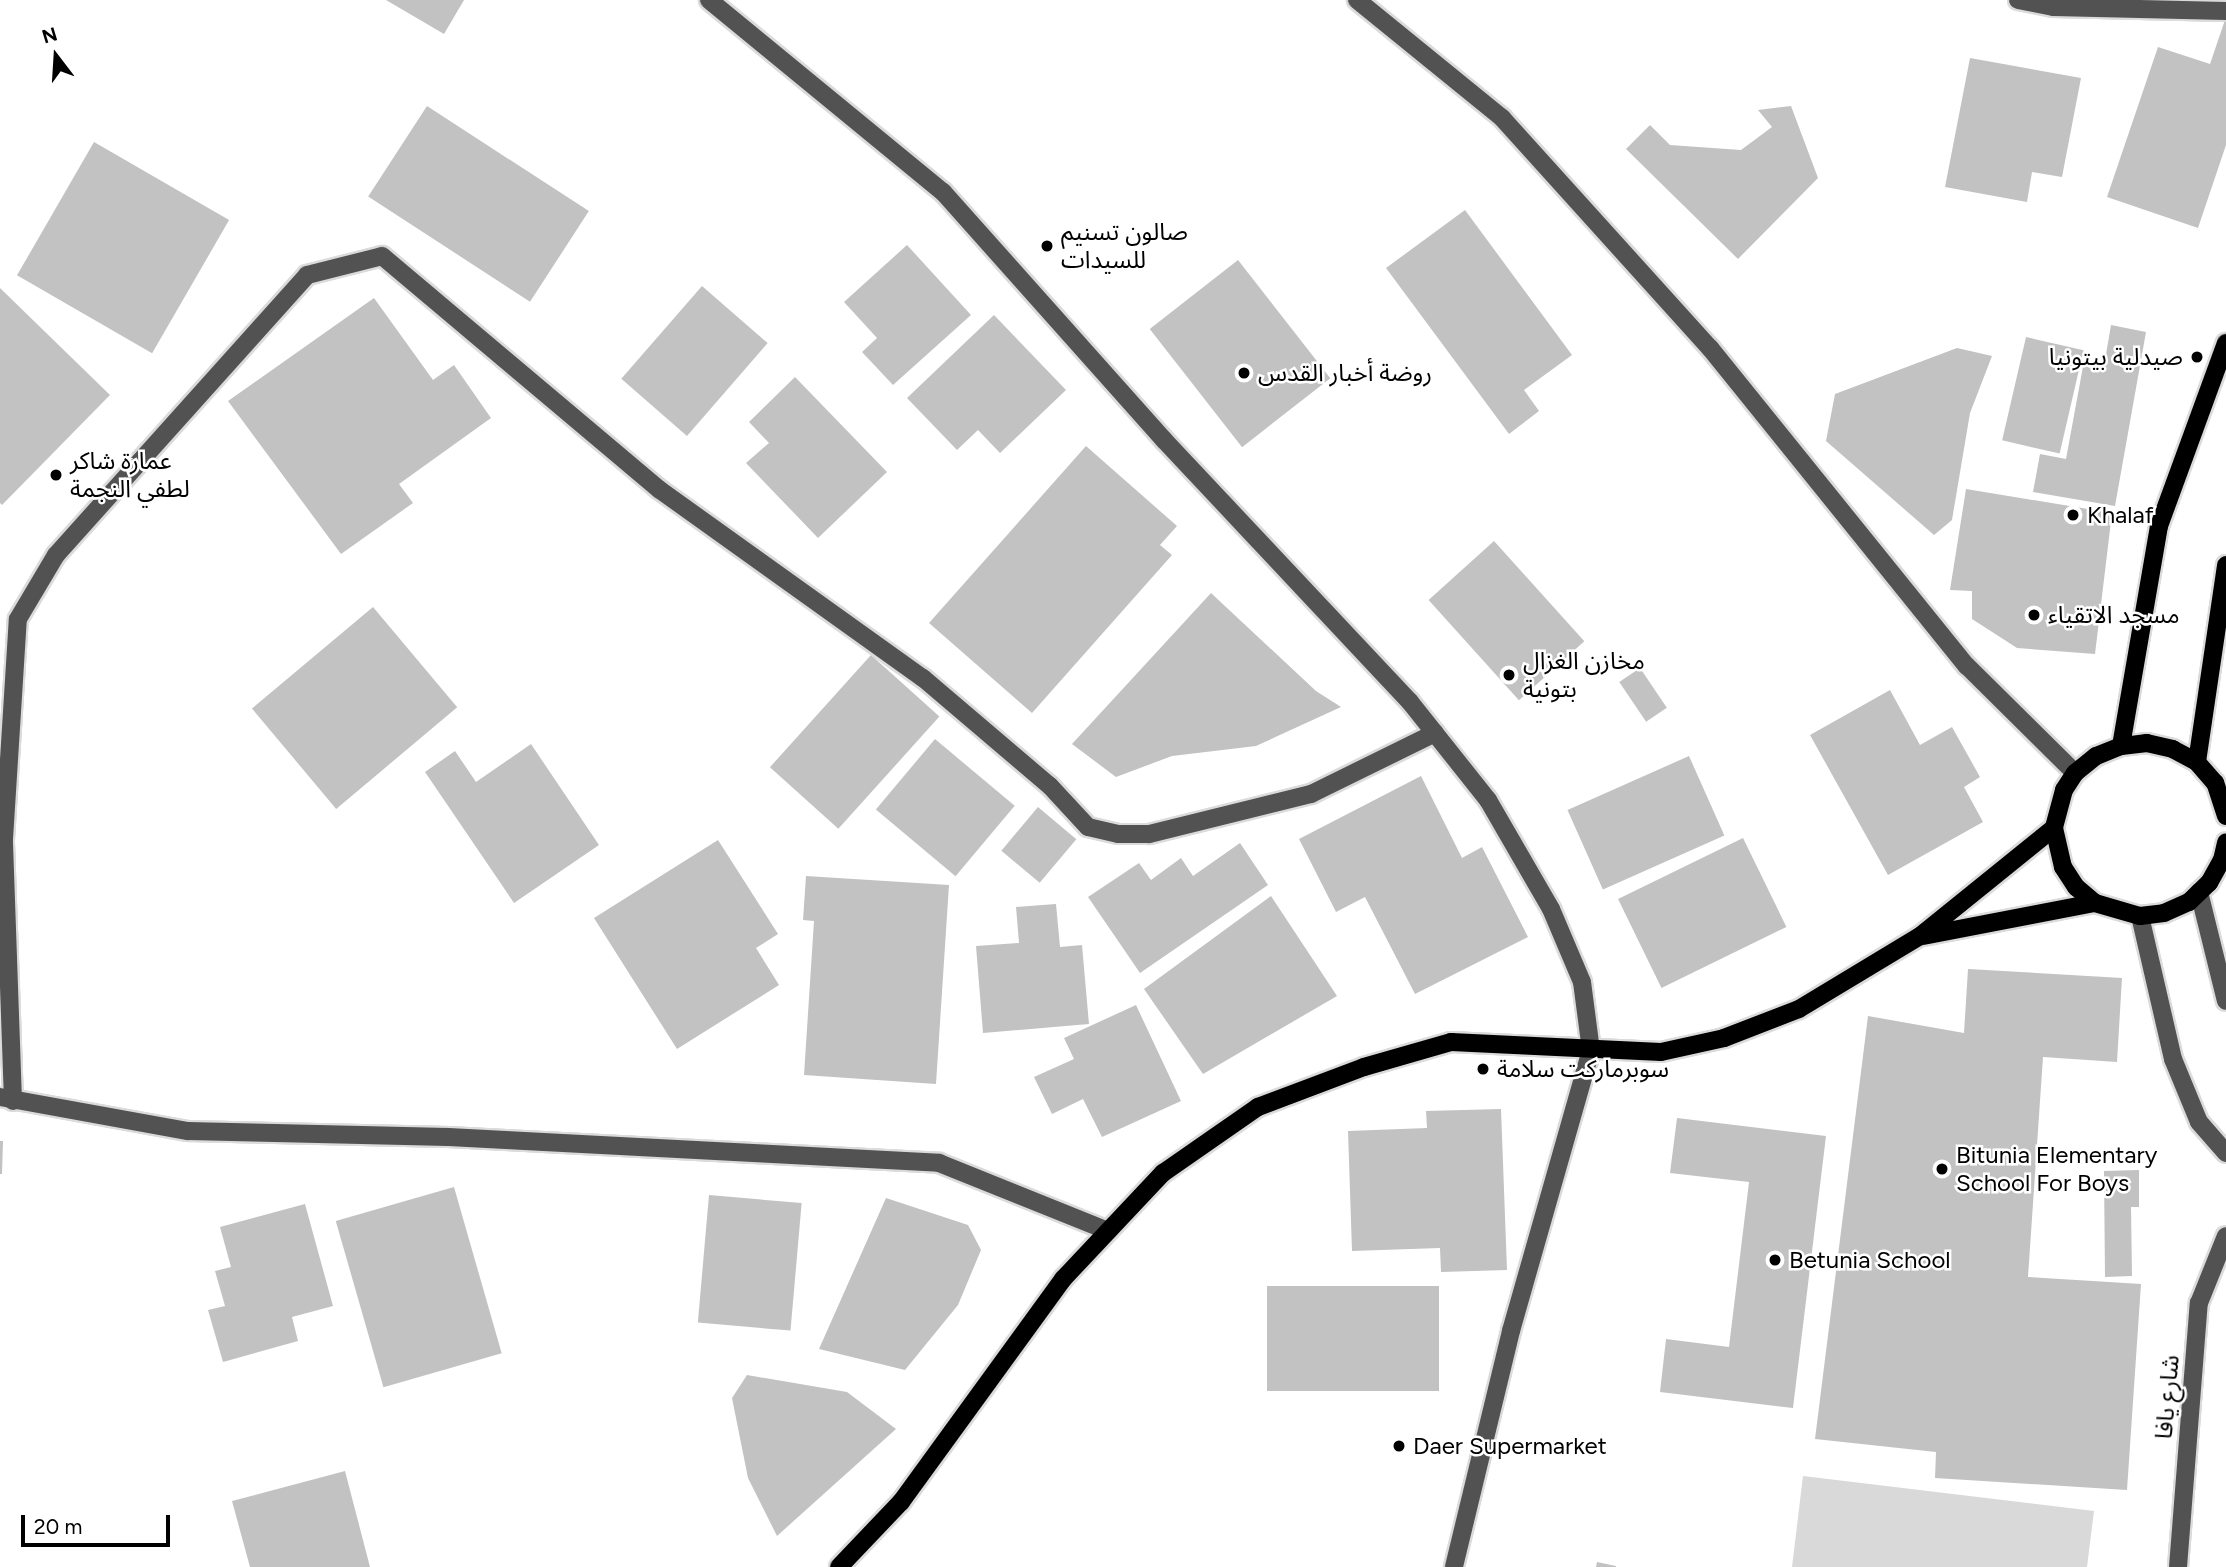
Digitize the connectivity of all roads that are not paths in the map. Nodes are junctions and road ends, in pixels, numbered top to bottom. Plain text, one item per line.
1 (709, 0) edge
2 (1357, 0) edge
3 (2018, 0) edge
4 (2226, 11) edge
5 (2226, 343) edge
6 (2226, 565) edge
7 (2222, 622) edge
8 (1435, 733) junction
9 (2121, 746) junction
10 (2197, 762) junction
11 (2075, 773) junction
12 (2226, 816) edge
13 (2054, 828) junction
14 (2226, 842) edge
15 (2199, 892) junction
16 (2095, 903) junction
17 (2140, 916) junction
18 (1920, 936) junction
19 (2226, 1001) edge
20 (1591, 1050) junction
21 (7, 1099) edge
22 (2226, 1153) edge
23 (1108, 1231) junction
24 (2226, 1236) edge
25 (839, 1567) edge
26 (1454, 1567) edge
27 (2178, 1567) edge

1 - 8 street
2 - 11 street
3 - 4 street
5 - 9 main road
6 - 7 main road
7 - 10 main road
8 - 20 street
8 - 21 street
9 - 10 main road
9 - 11 main road
10 - 12 main road
11 - 13 main road
13 - 16 main road
13 - 18 main road
14 - 15 main road
15 - 17 main road
15 - 19 street
16 - 17 main road
16 - 18 main road
17 - 22 street
18 - 20 main road
20 - 23 main road
20 - 26 street
21 - 23 street
23 - 25 main road
24 - 27 street, شارع يافا

